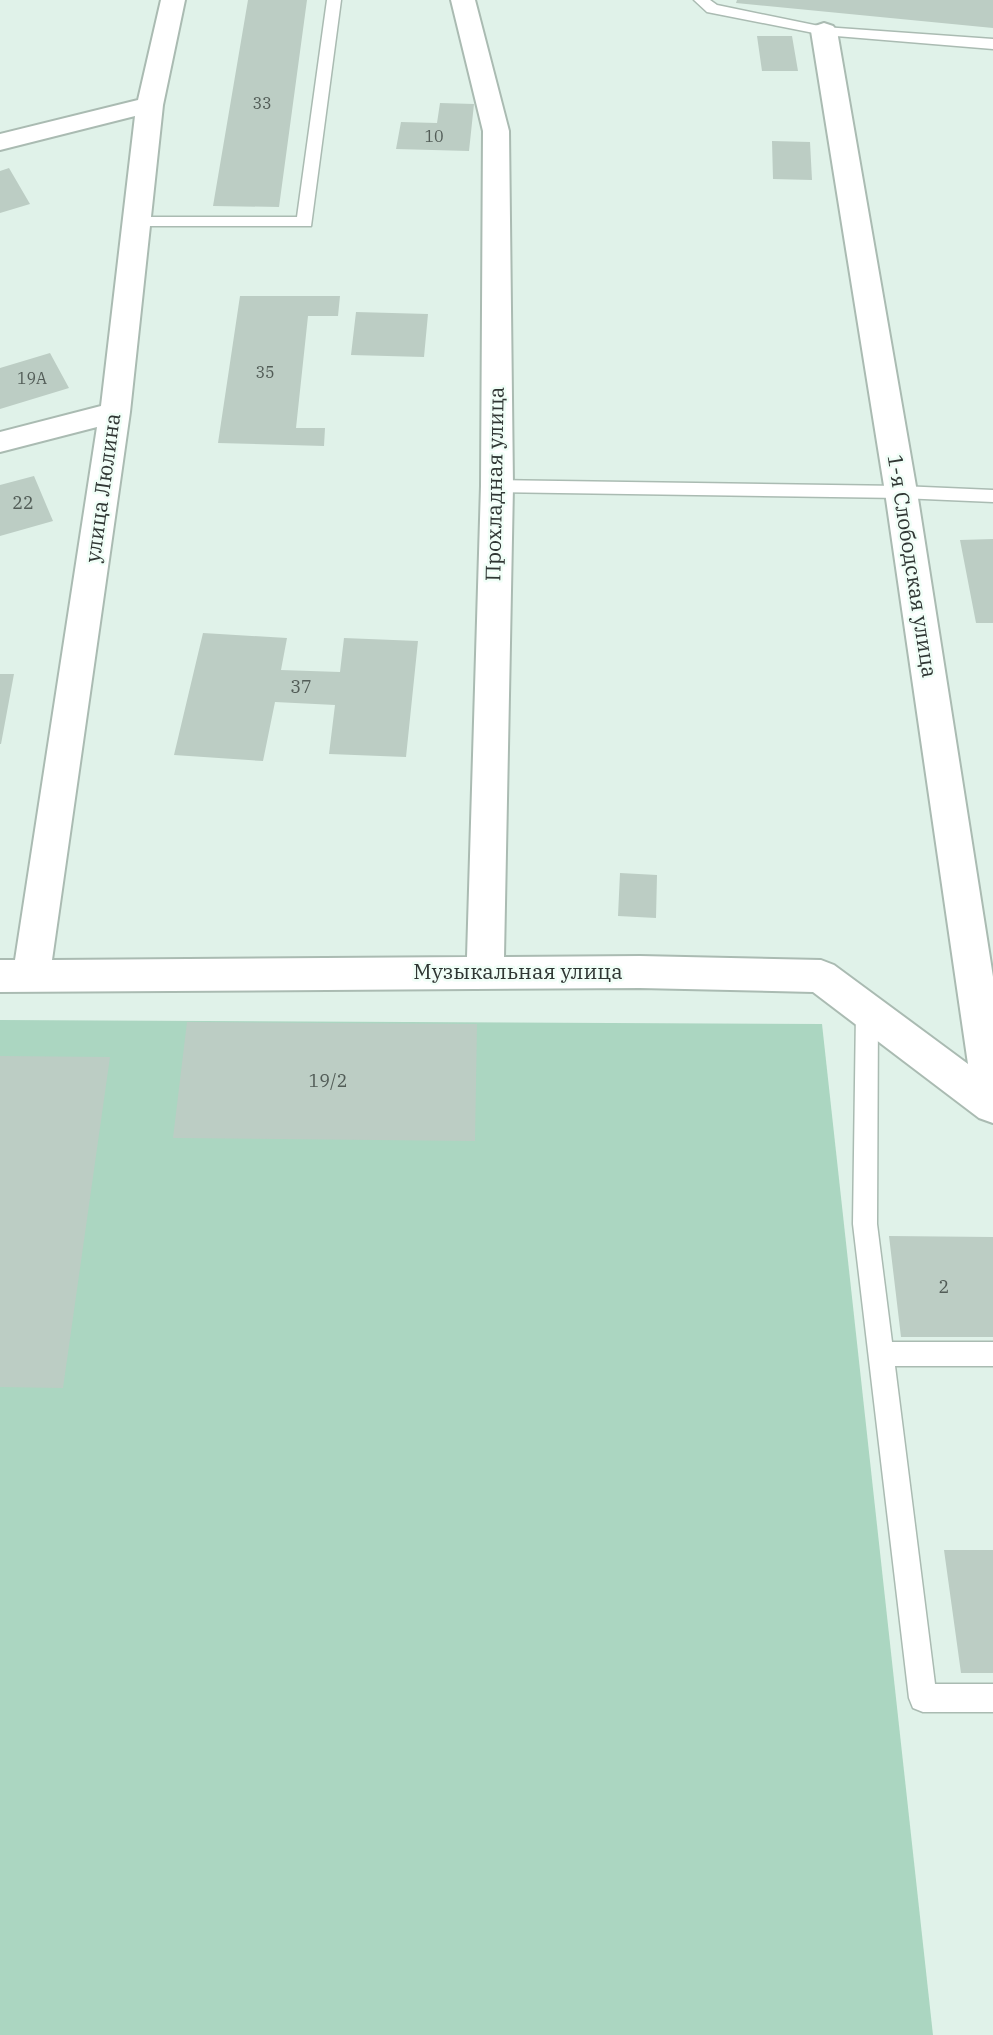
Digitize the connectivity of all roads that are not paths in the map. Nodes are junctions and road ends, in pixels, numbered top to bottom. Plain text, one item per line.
1 (173, 0) edge
2 (334, 0) edge
3 (463, 0) edge
4 (701, 0) edge
5 (824, 31) junction
6 (993, 44) edge
7 (150, 105) junction
8 (0, 142) edge
9 (135, 222) junction
10 (115, 412) junction
11 (0, 442) edge
12 (497, 486) junction
13 (901, 492) junction
14 (993, 496) edge
15 (485, 972) junction
16 (15, 976) edge
17 (867, 1011) junction
18 (993, 1105) edge
19 (881, 1354) junction
20 (993, 1354) edge
21 (993, 1698) edge

1 - 7 street, улица Люлина
2 - 9 lane
3 - 12 street, Прохладная улица
4 - 5 lane
5 - 6 lane
5 - 13 street, 1-я Слободская улица
7 - 8 street
7 - 9 street, улица Люлина
9 - 10 street, улица Люлина
10 - 11 street
10 - 16 street, улица Люлина
12 - 13 lane
12 - 15 street, Прохладная улица
13 - 14 lane
13 - 18 street, 1-я Слободская улица
15 - 16 street, Музыкальная улица
15 - 17 street, Музыкальная улица
17 - 18 street, Музыкальная улица
17 - 19 lane
19 - 20 lane
19 - 21 lane

